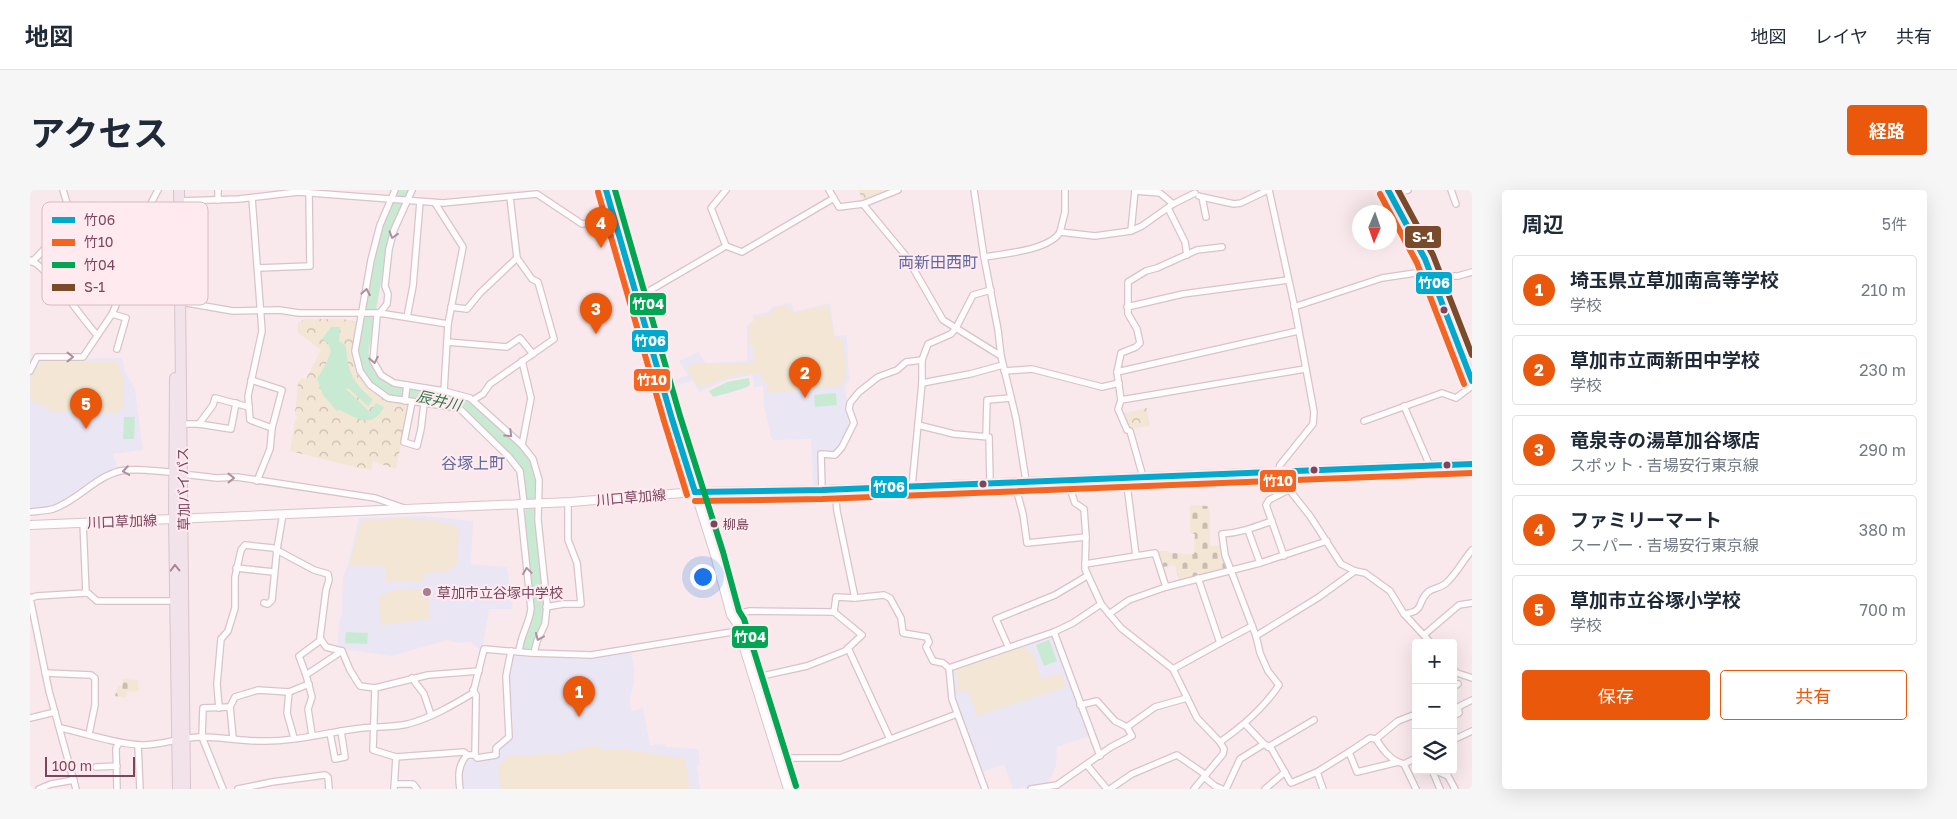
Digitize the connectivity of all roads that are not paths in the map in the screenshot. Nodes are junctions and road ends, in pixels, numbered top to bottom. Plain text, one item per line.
1 (63, 190) edge
2 (158, 190) edge
3 (179, 190) edge
4 (218, 190) edge
5 (395, 190) edge
6 (412, 190) edge
7 (606, 190) edge
8 (726, 190) edge
9 (829, 190) edge
10 (898, 190) edge
11 (974, 190) edge
12 (1066, 190) edge
13 (1269, 190) edge
14 (1408, 190) edge
15 (1451, 190) edge
16 (1135, 191) edge
17 (1194, 192) edge
18 (1389, 192) edge
19 (309, 193) junction
20 (510, 197) junction
21 (1202, 197) junction
22 (252, 198) junction
23 (834, 198) junction
24 (393, 199) junction
25 (218, 200) junction
26 (180, 201) joint
27 (406, 201) junction
28 (67, 202) edge
29 (152, 202) edge
30 (420, 202) junction
31 (435, 203) junction
32 (863, 204) junction
33 (1456, 204) dead end
34 (1171, 206) junction
35 (1206, 217) dead end
36 (615, 220) junction
37 (1130, 231) junction
38 (1060, 232) junction
39 (726, 246) junction
40 (1222, 247) dead end
41 (42, 251) edge
42 (1187, 255) junction
43 (984, 257) junction
44 (517, 258) junction
45 (31, 262) edge
46 (258, 268) junction
47 (1472, 272) edge
48 (42, 273) edge
49 (1431, 273) junction
50 (1288, 280) junction
51 (991, 290) junction
52 (638, 298) junction
53 (73, 305) edge
54 (116, 305) edge
55 (175, 305) edge
56 (181, 305) edge
57 (198, 305) edge
58 (451, 307) junction
59 (1127, 307) junction
60 (1294, 307) junction
61 (261, 311) junction
62 (364, 312) junction
63 (377, 313) junction
64 (112, 314) junction
65 (407, 317) junction
66 (448, 324) junction
67 (956, 328) junction
68 (1298, 331) junction
69 (97, 335) junction
70 (447, 342) junction
71 (1460, 347) junction
72 (1472, 347) edge
73 (117, 349) dead end
74 (533, 354) junction
75 (1001, 356) junction
76 (922, 360) junction
77 (522, 361) junction
78 (1003, 368) junction
79 (1305, 369) junction
80 (30, 371) edge
81 (1116, 372) junction
82 (251, 380) junction
83 (1472, 381) edge
84 (922, 383) junction
85 (1119, 383) junction
86 (407, 386) junction
87 (1472, 386) edge
88 (444, 391) junction
89 (1011, 398) junction
90 (473, 400) junction
91 (1121, 400) junction
92 (408, 402) junction
93 (236, 403) junction
94 (424, 404) junction
95 (249, 406) junction
96 (1404, 406) junction
97 (1364, 421) dead end
98 (182, 424) junction
99 (199, 424) junction
100 (918, 425) junction
101 (272, 428) junction
102 (986, 436) junction
103 (522, 446) junction
104 (1472, 464) edge
105 (1430, 466) junction
106 (1278, 471) junction
107 (178, 473) junction
108 (1143, 477) junction
109 (1126, 478) junction
110 (1067, 480) junction
111 (257, 481) junction
112 (1014, 481) junction
113 (1026, 481) junction
114 (990, 482) junction
115 (912, 486) junction
116 (822, 490) junction
117 (835, 490) junction
118 (1288, 490) junction
119 (695, 492) junction
120 (568, 502) junction
121 (522, 503) junction
122 (539, 503) junction
123 (405, 508) junction
124 (30, 512) edge
125 (283, 514) junction
126 (179, 519) junction
127 (1272, 521) junction
128 (83, 522) junction
129 (30, 525) edge
130 (1248, 530) junction
131 (1086, 537) junction
132 (1327, 541) junction
133 (277, 549) junction
134 (1472, 550) edge
135 (1136, 556) junction
136 (1284, 556) junction
137 (1260, 563) junction
138 (1085, 564) junction
139 (236, 568) junction
140 (1233, 571) junction
141 (1355, 571) junction
142 (274, 572) junction
143 (1087, 576) junction
144 (1198, 578) junction
145 (1166, 587) junction
146 (86, 594) junction
147 (30, 598) edge
148 (855, 598) junction
149 (175, 601) junction
150 (1472, 603) edge
151 (264, 604) dead end
152 (1101, 604) junction
153 (546, 607) junction
154 (834, 612) junction
155 (731, 614) junction
156 (1109, 614) junction
157 (1404, 614) junction
158 (1252, 626) junction
159 (738, 631) junction
160 (1054, 632) junction
161 (1424, 635) junction
162 (1256, 636) junction
163 (1428, 639) edge
164 (321, 640) junction
165 (1220, 643) junction
166 (1008, 646) junction
167 (848, 648) junction
168 (342, 651) junction
169 (511, 651) junction
170 (519, 652) junction
171 (534, 653) junction
172 (949, 668) junction
173 (1173, 669) junction
174 (478, 671) junction
175 (45, 673) junction
176 (1457, 673) edge
177 (306, 675) junction
178 (412, 678) junction
179 (753, 678) junction
180 (1472, 678) edge
181 (309, 684) junction
182 (375, 688) junction
183 (473, 690) junction
184 (288, 692) junction
185 (1187, 698) junction
186 (1472, 700) edge
187 (1080, 705) junction
188 (230, 707) junction
189 (219, 708) junction
190 (55, 712) junction
191 (958, 714) junction
192 (1457, 714) edge
193 (431, 715) junction
194 (1412, 716) edge
195 (30, 718) edge
196 (1314, 720) dead end
197 (1245, 724) junction
198 (373, 727) junction
199 (1127, 727) junction
200 (60, 728) junction
201 (341, 731) junction
202 (1472, 731) edge
203 (330, 733) junction
204 (89, 734) junction
205 (312, 735) junction
206 (202, 737) junction
207 (181, 738) junction
208 (233, 738) junction
209 (294, 738) junction
210 (1457, 738) edge
211 (890, 739) junction
212 (1376, 739) junction
213 (1220, 742) junction
214 (119, 743) junction
215 (138, 745) junction
216 (1266, 745) junction
217 (1349, 752) junction
218 (467, 755) junction
219 (475, 755) junction
220 (1100, 756) junction
221 (396, 757) junction
222 (778, 758) junction
223 (1412, 759) edge
224 (1401, 763) junction
225 (1087, 765) junction
226 (117, 766) junction
227 (96, 767) dead end
228 (1285, 772) junction
229 (1317, 772) junction
230 (1435, 774) edge
231 (1443, 774) edge
232 (1205, 776) junction
233 (74, 780) junction
234 (394, 787) edge
235 (1440, 787) edge
236 (39, 789) edge
237 (76, 789) edge
238 (117, 789) edge
239 (140, 789) edge
240 (178, 789) edge
241 (185, 789) edge
242 (223, 789) edge
243 (238, 789) edge
244 (329, 789) edge
245 (417, 789) edge
246 (460, 789) edge
247 (788, 789) edge
248 (985, 789) edge
249 (1030, 789) edge
250 (1108, 789) edge
251 (1194, 789) edge
252 (1224, 789) edge
253 (1265, 789) edge
254 (1323, 789) edge
255 (1416, 789) edge
256 (1432, 789) edge
257 (1455, 789) edge

1 - 28 street
2 - 29 street
3 - 26 highway, 草加バイパス
4 - 25 street
5 - 24 street
6 - 27 street
7 - 36 main road
8 - 39 street
9 - 23 street
10 - 32 street
11 - 43 street
12 - 38 street
13 - 21 street
13 - 50 street
14 - 18 street
15 - 33 street
16 - 34 street
16 - 37 street
17 - 21 street
17 - 34 street
18 - 49 main road
19 - 22 street
19 - 24 street
19 - 46 street
20 - 31 street
20 - 36 street
20 - 44 street
21 - 35 street
22 - 25 street
22 - 46 street
23 - 32 street
23 - 39 street
24 - 27 street
62 -> 24 street
25 - 26 street
27 - 30 street
27 -> 63 street
30 - 31 street
30 - 65 street
31 - 58 street
32 - 67 street
34 - 37 street
34 - 42 street
36 - 52 main road
37 - 38 street
38 - 43 street
39 - 52 street
40 - 42 street
41 - 45 street
42 - 59 street
43 - 51 street
44 - 58 street
44 - 74 street
45 - 48 street
46 - 61 street
47 - 49 street
49 - 60 street
49 - 71 main road
50 - 59 street
50 - 60 street
51 - 67 street
51 - 75 street
52 - 119 main road
53 - 69 street
54 - 64 street
55 - 107 highway, 草加バイパス
56 - 98 highway, 草加バイパス
57 - 61 street
58 - 66 street
59 - 81 street
60 - 68 street
61 - 62 street
61 - 82 street
62 - 63 street
62 - 92 street
63 - 65 street
63 -> 86 street
64 - 69 street
64 - 73 street
65 - 66 street
66 - 70 street
67 - 75 street
67 - 76 street
68 - 79 street
68 - 81 street
80 -> 69 street
70 - 74 street
70 - 88 street
71 - 72 street
71 - 83 main road
74 - 77 street
75 - 78 street
76 - 84 street
76 - 116 street
77 - 90 street
77 - 103 street
78 - 84 street
78 - 85 street
78 - 89 street
79 - 91 street
79 - 106 street
81 - 85 street
82 - 95 street
82 - 101 street
84 - 100 street
85 - 91 street
86 - 88 street
86 - 92 street
87 - 96 street
88 - 90 street
89 - 102 street
89 - 113 street
90 -> 103 street
91 - 108 street
92 - 94 street
92 - 94 street
93 - 95 street
93 - 99 street
93 - 99 street
94 - 121 street
95 - 101 street
96 - 97 street
96 - 105 street
98 - 99 street
98 - 107 highway, 草加バイパス
100 - 102 street
100 - 115 street
101 - 111 street
102 - 114 street
103 - 122 street
104 - 105 main road, 川口草加線
105 - 106 main road, 川口草加線
106 - 108 main road, 川口草加線
106 - 118 street
107 -> 111 street
107 -> 124 street
107 - 126 highway, 草加バイパス
108 - 109 main road, 川口草加線
109 - 110 main road, 川口草加線
109 - 135 street
110 - 113 main road, 川口草加線
110 - 131 street
111 - 123 street
112 - 113 main road, 川口草加線
112 - 114 main road, 川口草加線
112 - 131 street
114 - 115 main road, 川口草加線
115 - 117 main road, 川口草加線
116 - 117 main road, 川口草加線
116 - 119 main road, 川口草加線
117 - 148 street
118 - 127 street
118 - 132 street
119 - 120 main road, 川口草加線
119 - 155 main road
120 - 122 main road, 川口草加線
120 - 153 street
121 - 122 main road, 川口草加線
121 - 123 main road, 川口草加線
170 -> 121 street
122 - 153 street
123 - 125 main road, 川口草加線
125 - 126 main road, 川口草加線
125 - 133 street
126 - 128 main road, 川口草加線
149 -> 126 highway, 草加バイパス
126 - 207 highway, 草加バイパス
127 - 130 street
127 - 136 street
128 - 129 main road, 川口草加線
128 - 146 street
130 - 137 street
130 - 140 street
131 - 138 street
132 - 136 street
132 - 141 street
133 - 139 street
133 - 142 street
133 - 164 street
134 - 157 street
135 - 138 street
135 - 145 street
136 - 137 street
137 - 140 street
138 - 143 street
139 - 142 street
139 - 189 street
140 - 144 street
140 - 158 street
141 - 157 street
141 - 162 street
142 - 151 street
143 - 152 street
143 - 166 street
144 - 145 street
144 - 165 street
145 - 156 street
146 - 147 street
146 - 149 street
147 - 175 street
148 - 154 street
148 - 172 street
149 - 207 highway, 草加バイパス
150 - 161 street
152 - 156 street
152 - 160 street
153 -> 171 street
154 - 155 street
154 - 167 street
155 - 159 main road
156 - 173 street
157 - 161 street
158 - 162 street
158 - 165 street
159 - 171 street
159 - 179 main road
160 - 166 street
160 - 187 street
161 - 163 street
162 - 197 street
164 - 168 street
164 - 177 street
165 - 173 street
166 - 172 street
167 - 179 street
167 - 211 street
168 - 177 street
168 - 182 street
169 - 170 street
169 - 174 street
169 - 219 street
170 - 171 street
172 - 191 street
173 - 185 street
174 - 178 street
174 - 183 street
175 - 190 street
175 - 204 street
176 - 180 street
177 - 181 street
178 - 182 street
178 - 193 street
179 - 222 main road
181 - 184 street
181 - 205 street
182 - 198 street
183 - 193 street
183 - 219 street
184 - 188 street
184 - 209 street
185 - 199 street
185 - 213 street
186 - 192 street
187 - 199 street
187 - 220 street
188 - 189 street
188 - 208 street
189 - 206 street
190 - 195 street
190 - 200 street
191 - 211 street
191 - 248 street
193 - 198 street
194 - 212 street
196 - 216 street
197 - 213 street
197 - 216 street
198 - 201 street
198 - 221 street
199 - 220 street
200 - 204 street
200 - 233 street
201 - 203 street
201 - 203 street
202 - 210 street
203 - 205 street
204 - 214 street
205 - 209 street
206 - 207 street
206 - 208 street
206 - 242 street
207 - 215 street
207 - 240 highway, 草加バイパス
207 - 241 highway, 草加バイパス
208 - 209 street
211 - 222 street
212 - 217 street
212 - 224 street
213 - 232 street
214 - 215 street
214 - 226 street
215 - 239 street
216 - 228 street
216 - 252 street
217 - 224 street
217 - 229 street
218 - 219 street
218 - 221 street
218 - 246 street
220 - 225 street
221 - 234 street
222 - 247 main road
223 - 224 street
224 - 255 street
225 - 249 street
225 - 250 street
226 - 227 street
226 - 238 street
228 - 229 street
228 - 253 street
229 - 254 street
230 - 235 street
231 - 257 street
232 - 250 street
232 - 251 street
232 - 252 street
233 - 236 street
233 - 237 street
234 - 245 street
235 - 256 street
243 - 244 street

